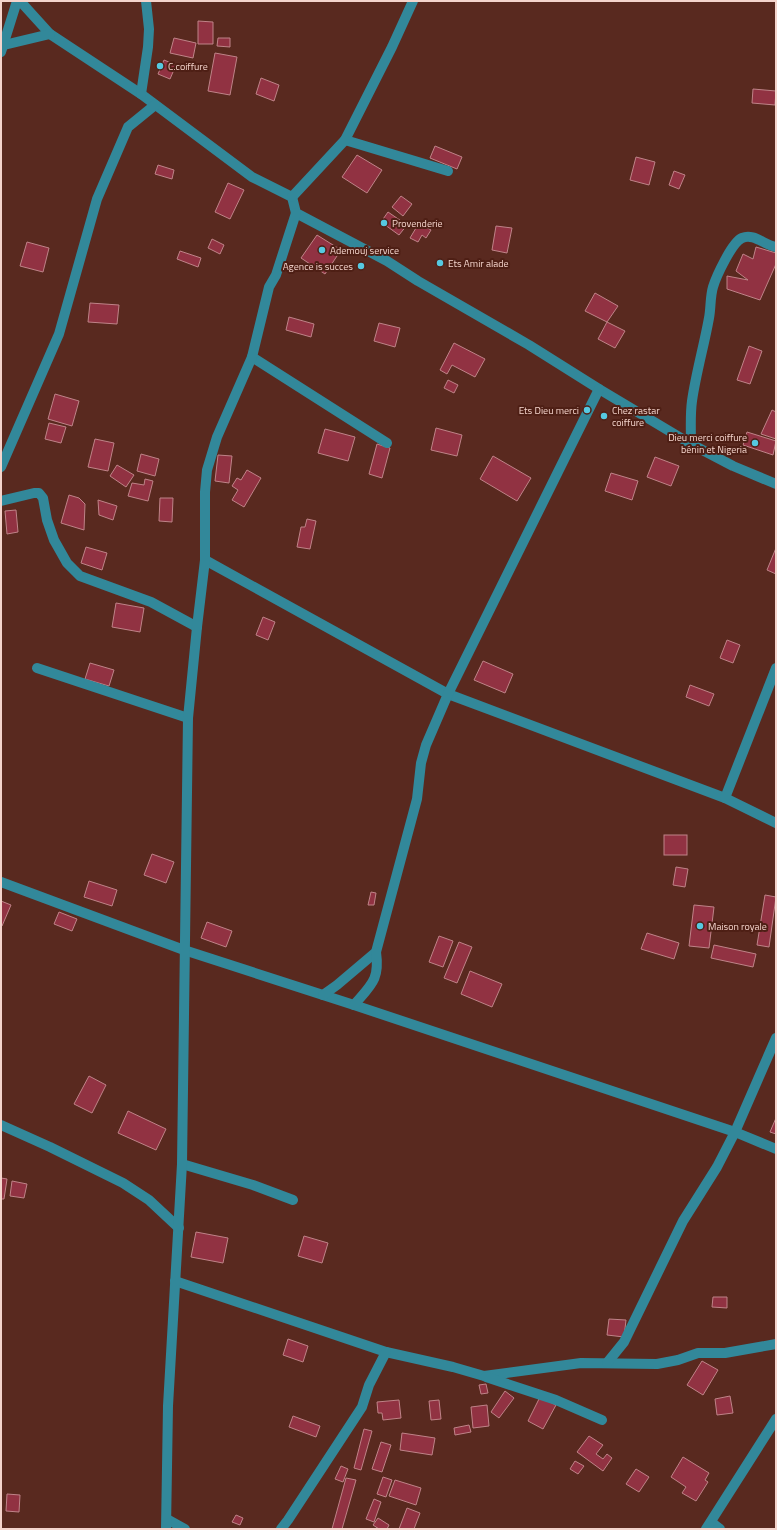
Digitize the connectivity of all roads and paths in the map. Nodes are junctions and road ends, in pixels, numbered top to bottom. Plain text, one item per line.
1 (18, 1) edge
2 (146, 1) edge
3 (412, 1) edge
4 (50, 34) junction
5 (3, 49) edge
6 (141, 94) junction
7 (155, 104) junction
8 (345, 140) junction
9 (448, 171) dead end
10 (292, 197) junction
11 (296, 213) junction
12 (776, 247) edge
13 (252, 357) junction
14 (599, 389) junction
15 (386, 443) dead end
16 (690, 444) junction
17 (1, 467) edge
18 (776, 484) edge
19 (1, 500) edge
20 (205, 560) junction
21 (197, 626) junction
22 (37, 668) dead end
23 (776, 668) edge
24 (448, 694) junction
25 (188, 718) junction
26 (725, 798) junction
27 (776, 823) edge
28 (1, 882) edge
29 (184, 950) junction
30 (376, 952) junction
31 (323, 995) junction
32 (354, 1005) junction
33 (776, 1038) edge
34 (1, 1125) edge
35 (735, 1132) junction
36 (776, 1149) edge
37 (182, 1164) junction
38 (293, 1200) dead end
39 (178, 1228) junction
40 (175, 1281) junction
41 (776, 1344) edge
42 (386, 1352) junction
43 (608, 1363) junction
44 (484, 1376) junction
45 (776, 1418) edge
46 (602, 1420) dead end
47 (167, 1524) edge
48 (708, 1526) edge
49 (185, 1529) edge
50 (280, 1529) edge
51 (720, 1529) edge

1 - 4 street
1 - 5 street
2 - 6 street
3 - 8 street
4 - 5 street
4 - 6 street
6 - 7 street
7 - 10 street
7 - 17 street
8 - 9 street
8 - 10 street
10 - 11 street
11 - 13 street
11 - 14 street
12 - 16 street
13 - 15 street
13 - 20 street
14 - 16 street
14 - 24 street
16 - 18 street
19 - 21 street
20 - 21 street
20 - 24 street
21 - 25 street
22 - 25 street
23 - 26 street
24 - 26 street
24 - 30 street
25 - 29 street
26 - 27 street
28 - 29 street
29 - 31 street
29 - 37 street
30 - 31 street
30 - 32 street
31 - 32 street
32 - 35 street
33 - 35 street
34 - 39 street
35 - 36 street
35 - 43 street
37 - 38 street
37 - 39 street
39 - 40 street
40 - 42 street
40 - 47 street
41 - 43 street
42 - 44 street
42 - 50 street
43 - 44 street
44 - 46 street
45 - 48 street
47 - 49 street
48 - 51 street

